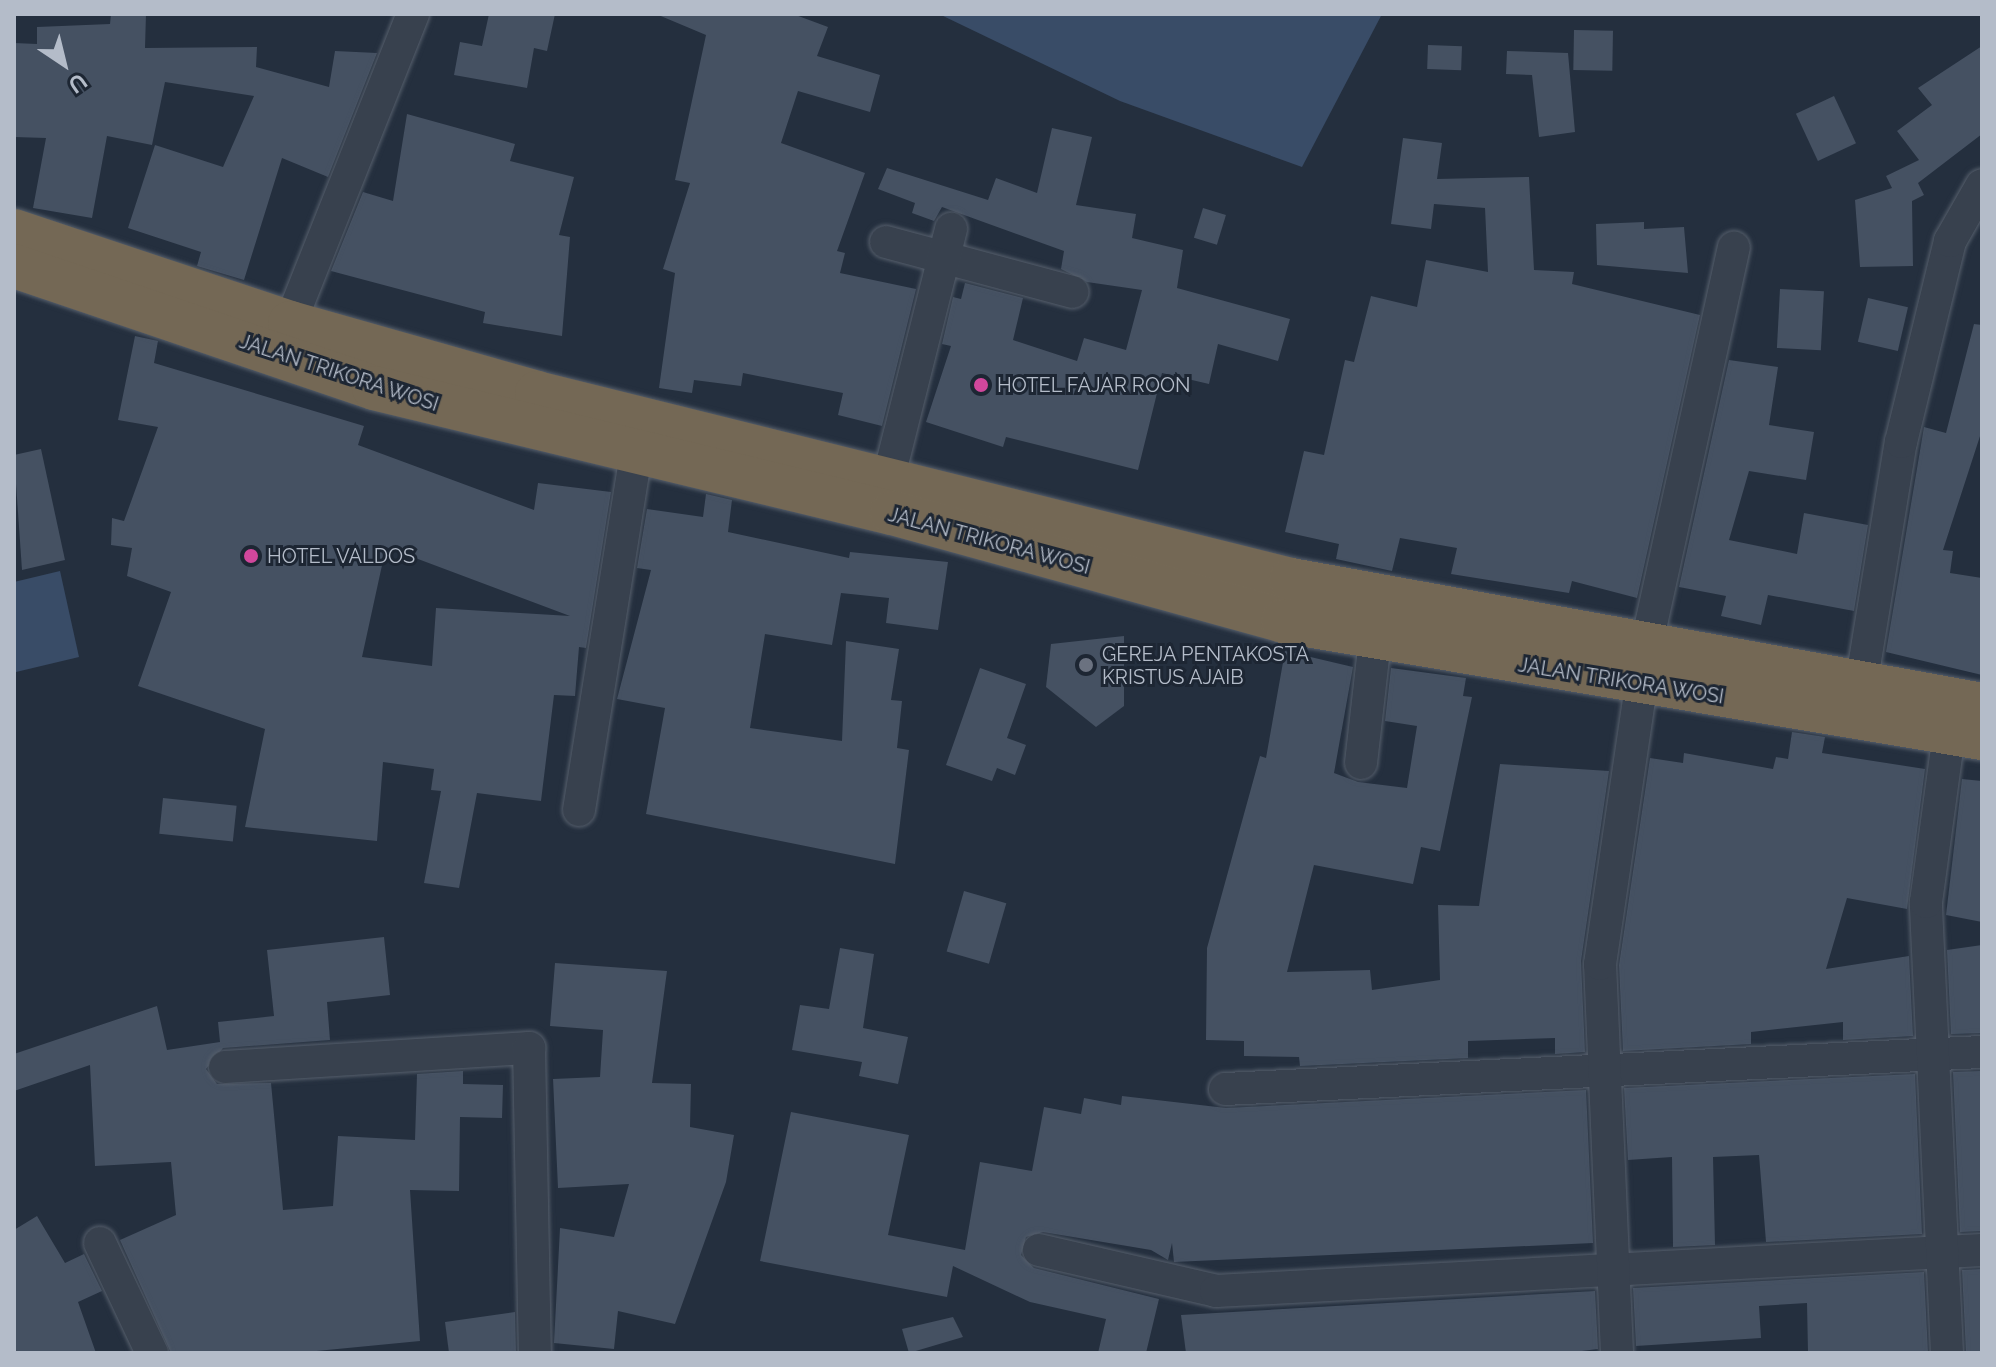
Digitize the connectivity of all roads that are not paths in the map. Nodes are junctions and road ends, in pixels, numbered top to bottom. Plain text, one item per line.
1 (413, 14) edge
2 (1982, 185) edge
3 (14, 231) edge
4 (886, 242) dead end
5 (947, 243) junction
6 (1734, 248) dead end
7 (14, 266) edge
8 (1072, 292) dead end
9 (290, 323) junction
10 (636, 455) junction
11 (889, 476) junction
12 (956, 512) junction
13 (1375, 641) junction
14 (1643, 666) junction
15 (1861, 685) junction
16 (1982, 705) edge
17 (1966, 736) edge
18 (1361, 763) dead end
19 (579, 810) dead end
20 (1982, 1052) edge
21 (1932, 1056) junction
22 (225, 1067) dead end
23 (1605, 1067) junction
24 (1225, 1089) dead end
25 (100, 1243) dead end
26 (1039, 1250) dead end
27 (1982, 1250) edge
28 (1943, 1252) junction
29 (1612, 1274) junction
30 (152, 1353) edge
31 (535, 1353) edge
32 (1617, 1353) edge
33 (1947, 1353) edge

1 - 9 street
2 - 15 street
3 - 9 highway, JALAN TRIKORA WOSI
4 - 5 street
5 - 8 street
5 - 11 street
6 - 14 street
7 - 10 highway, JALAN TRIKORA WOSI
9 - 11 highway, JALAN TRIKORA WOSI
10 - 12 highway, JALAN TRIKORA WOSI
10 - 19 street
11 - 12 highway, JALAN TRIKORA WOSI
12 - 13 highway, JALAN TRIKORA WOSI
12 - 14 highway, JALAN TRIKORA WOSI
13 - 14 highway, JALAN TRIKORA WOSI
13 - 18 street
14 - 15 highway, JALAN TRIKORA WOSI
14 - 17 highway, JALAN TRIKORA WOSI
14 - 23 street
15 - 16 highway, JALAN TRIKORA WOSI
17 - 21 street
20 - 21 street
21 - 23 street
21 - 28 street
22 - 31 street
23 - 24 street
23 - 29 street
25 - 30 street
26 - 29 street
27 - 28 street
28 - 29 street
28 - 33 street
29 - 32 street

